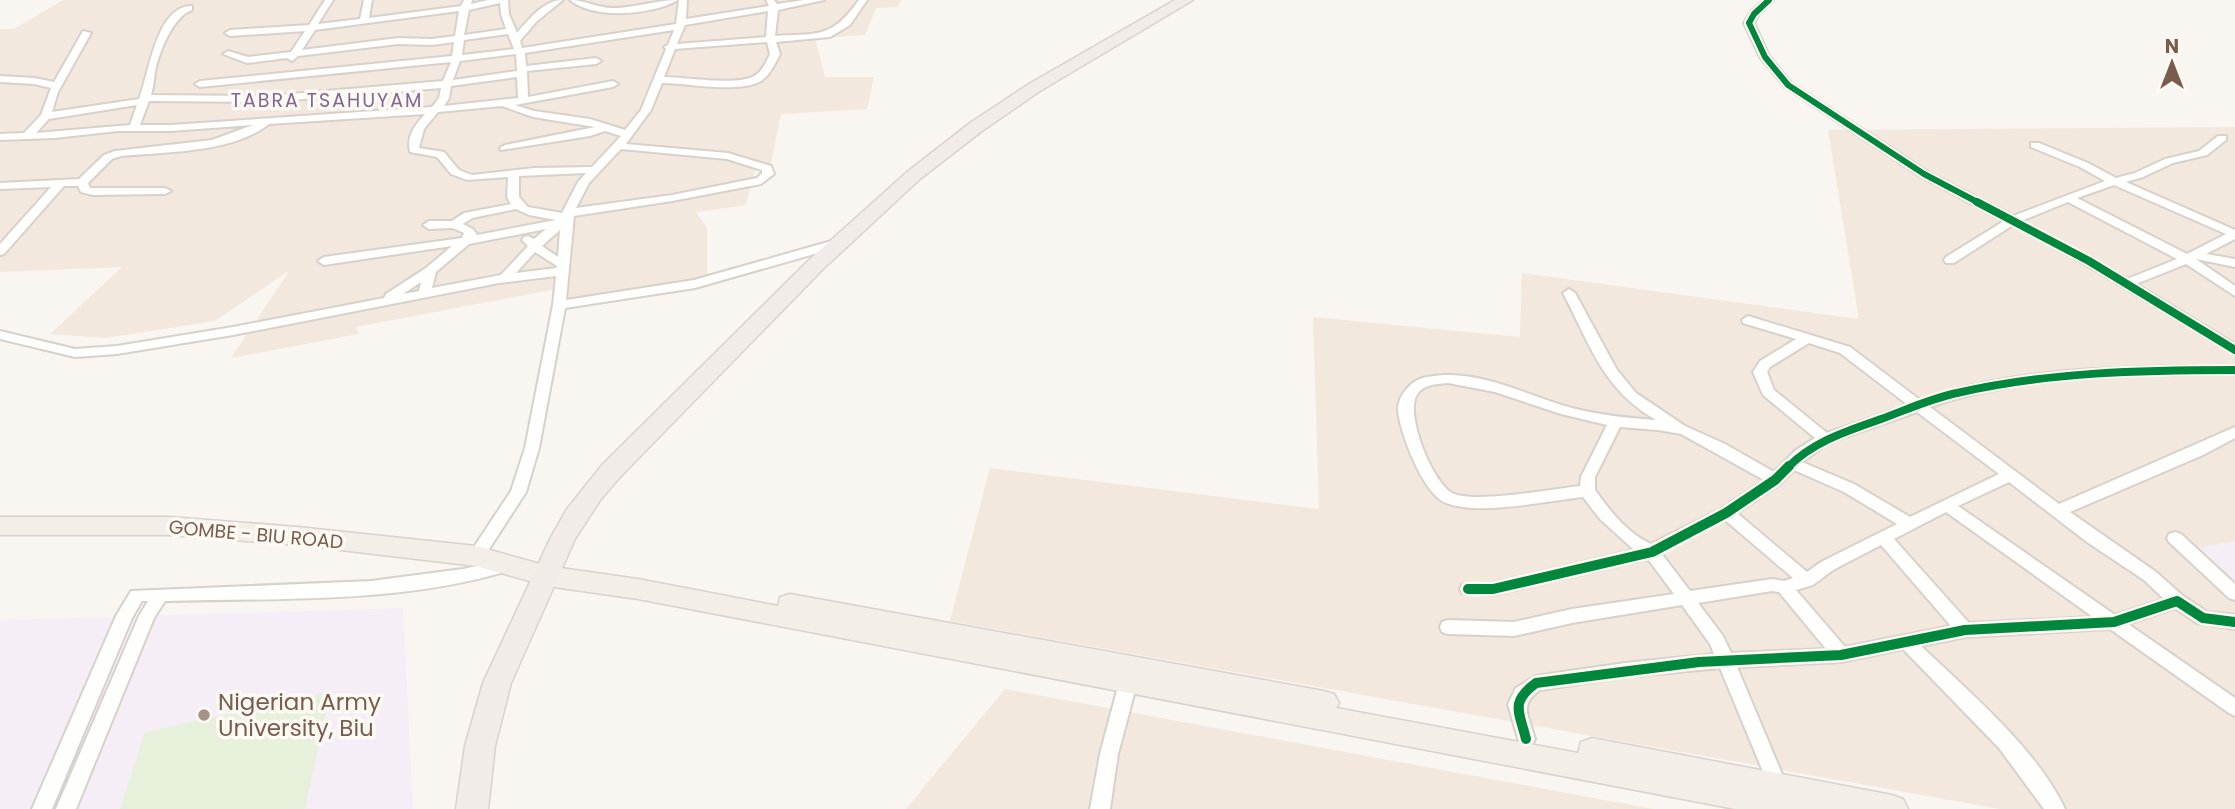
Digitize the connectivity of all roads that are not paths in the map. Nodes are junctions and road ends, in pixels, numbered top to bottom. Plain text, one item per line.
1 (329, 0) edge
2 (368, 0) edge
3 (502, 0) edge
4 (559, 0) edge
5 (574, 0) edge
6 (674, 0) edge
7 (683, 0) edge
8 (820, 0) edge
9 (863, 0) edge
10 (1186, 0) edge
11 (1769, 0) edge
12 (466, 4) edge
13 (772, 4) edge
14 (649, 5) junction
15 (189, 8) dead end
16 (364, 22) junction
17 (680, 24) junction
18 (309, 28) junction
19 (638, 31) junction
20 (86, 33) dead end
21 (230, 33) dead end
22 (515, 35) junction
23 (458, 39) junction
24 (769, 40) junction
25 (669, 47) junction
26 (519, 51) junction
27 (228, 54) dead end
28 (294, 55) junction
29 (456, 59) junction
30 (596, 61) dead end
31 (393, 66) junction
32 (523, 71) junction
33 (277, 77) junction
34 (0, 79) edge
35 (660, 80) junction
36 (200, 84) dead end
37 (613, 84) dead end
38 (447, 85) junction
39 (57, 86) junction
40 (392, 90) junction
41 (583, 91) junction
42 (284, 97) junction
43 (144, 99) junction
44 (258, 99) junction
45 (523, 101) junction
46 (504, 103) junction
47 (567, 106) dead end
48 (432, 110) junction
49 (46, 116) junction
50 (267, 121) junction
51 (134, 127) junction
52 (171, 128) junction
53 (602, 128) junction
54 (627, 134) junction
55 (27, 136) junction
56 (0, 137) edge
57 (2222, 138) dead end
58 (2035, 145) dead end
59 (618, 146) junction
60 (505, 148) dead end
61 (160, 149) junction
62 (596, 170) junction
63 (514, 173) junction
64 (2114, 181) junction
65 (82, 182) junction
66 (60, 184) junction
67 (22, 185) junction
68 (0, 187) edge
69 (165, 191) dead end
70 (0, 198) edge
71 (2068, 198) junction
72 (516, 205) junction
73 (568, 217) junction
74 (2013, 220) junction
75 (455, 224) junction
76 (429, 225) dead end
77 (511, 233) junction
78 (2235, 234) edge
79 (468, 240) junction
80 (835, 244) junction
81 (536, 245) junction
82 (0, 251) edge
83 (2191, 257) junction
84 (1950, 260) dead end
85 (324, 261) dead end
86 (2235, 263) edge
87 (563, 267) junction
88 (430, 271) junction
89 (505, 278) junction
90 (2128, 284) junction
91 (2235, 292) edge
92 (425, 293) junction
93 (1569, 293) dead end
94 (382, 301) junction
95 (559, 304) junction
96 (1748, 320) dead end
97 (0, 335) edge
98 (1808, 338) junction
99 (2235, 350) edge
100 (2235, 370) edge
101 (1919, 406) junction
102 (1615, 422) junction
103 (1683, 429) junction
104 (2235, 432) edge
105 (1825, 439) junction
106 (1793, 464) junction
107 (2012, 475) junction
108 (1775, 480) junction
109 (1587, 491) junction
110 (1948, 506) junction
111 (2058, 511) junction
112 (1726, 513) junction
113 (1911, 525) junction
114 (0, 526) edge
115 (1884, 538) junction
116 (2175, 538) dead end
117 (1653, 552) junction
118 (476, 556) junction
119 (510, 564) junction
120 (551, 569) junction
121 (1807, 581) junction
122 (1784, 587) junction
123 (1468, 589) dead end
124 (161, 594) junction
125 (2235, 594) edge
126 (1686, 598) junction
127 (2177, 601) junction
128 (2114, 622) junction
129 (2235, 622) edge
130 (1448, 627) dead end
131 (1965, 630) junction
132 (1905, 641) junction
133 (1841, 654) junction
134 (1726, 662) junction
135 (1128, 683) junction
136 (2235, 708) edge
137 (1526, 739) junction
138 (1778, 786) junction
139 (1882, 808) edge
140 (42, 809) edge
141 (66, 809) edge
142 (472, 809) edge
143 (1100, 809) edge
144 (1809, 809) edge
145 (2055, 809) edge

1 - 18 street
2 - 16 street
3 - 12 street
3 - 22 street
4 - 22 street
5 - 14 street
6 - 14 street
7 - 17 street
8 - 13 street
9 - 24 street
10 - 80 highway
11 - 74 street
12 - 16 street
12 - 23 street
13 - 17 street
13 - 24 street
14 - 19 street
15 - 43 street
16 - 18 street
17 - 19 street
17 - 25 street
18 - 21 street
18 - 28 street
19 - 26 street
20 - 39 street
22 - 23 street
22 - 26 street
23 - 28 street
23 - 29 street
24 - 25 street
24 - 35 street
25 - 35 street
26 - 29 street
26 - 32 street
27 - 28 street
28 - 33 street
29 - 31 street
29 - 38 street
30 - 32 street
31 - 33 street
31 - 40 street
32 - 38 street
32 - 45 street
33 - 36 street
33 - 44 street
34 - 39 street
35 - 54 street
37 - 41 street
38 - 40 street
38 - 48 street
39 - 49 street
40 - 42 street
41 - 45 street
41 - 47 street
42 - 44 street
42 - 50 street
43 - 44 street
43 - 49 street
43 - 51 street
45 - 46 street
46 - 48 street
46 - 53 street
48 - 50 street
48 - 63 street
49 - 55 street
50 - 52 street
50 - 61 street
51 - 52 street
51 - 55 street
52 - 61 street
53 - 54 street
53 - 60 street
54 - 59 street
55 - 56 street
57 - 64 street
58 - 64 street
59 - 62 street
59 - 73 street
61 - 65 street
62 - 63 street
62 - 73 street
63 - 72 street
64 - 71 street
64 - 78 street
65 - 66 street
65 - 69 street
66 - 67 street
66 - 82 street
67 - 68 street
67 - 70 street
71 - 74 street
71 - 83 street
72 - 73 street
72 - 75 street
73 - 77 street
73 - 81 street
73 - 87 street
74 - 84 street
74 - 90 street
75 - 76 street
75 - 79 street
77 - 79 street
77 - 81 street
78 - 83 street
79 - 85 street
79 - 88 street
80 - 95 street
80 - 120 highway
81 - 87 street
81 - 89 street
83 - 86 street
83 - 90 street
83 - 91 street
87 - 89 street
87 - 95 street
88 - 92 street
88 - 94 street
89 - 92 street
90 - 99 street
92 - 94 street
93 - 103 street
94 - 97 street
95 - 118 street
96 - 98 street
98 - 101 street
98 - 105 street
100 - 101 street
101 - 105 street
101 - 107 street
102 - 103 street
102 - 109 street
102 - 109 street
103 - 108 street
104 - 111 street
105 - 106 street
106 - 108 street
106 - 113 street
107 - 110 street
107 - 111 street
108 - 112 street
109 - 117 street
110 - 113 street
110 - 128 street
111 - 127 street
112 - 117 street
112 - 121 street
113 - 115 street
114 - 118 main road, GOMBE - BIU ROAD
115 - 121 street
115 - 131 street
116 - 125 street
117 - 123 street
117 - 126 street
118 - 119 main road, GOMBE - BIU ROAD
119 - 120 main road, GOMBE - BIU ROAD
119 - 124 street
120 - 135 main road
120 - 137 main road
120 - 142 highway
121 - 122 street
122 - 126 street
122 - 133 street
124 - 140 street
124 - 141 street
126 - 130 street
126 - 134 street
127 - 128 street
127 - 129 street
128 - 131 street
128 - 136 street
131 - 132 street
132 - 133 street
132 - 145 street
133 - 134 street
134 - 137 street
134 - 138 street
135 - 143 street
135 - 144 main road
137 - 138 main road
138 - 139 main road

